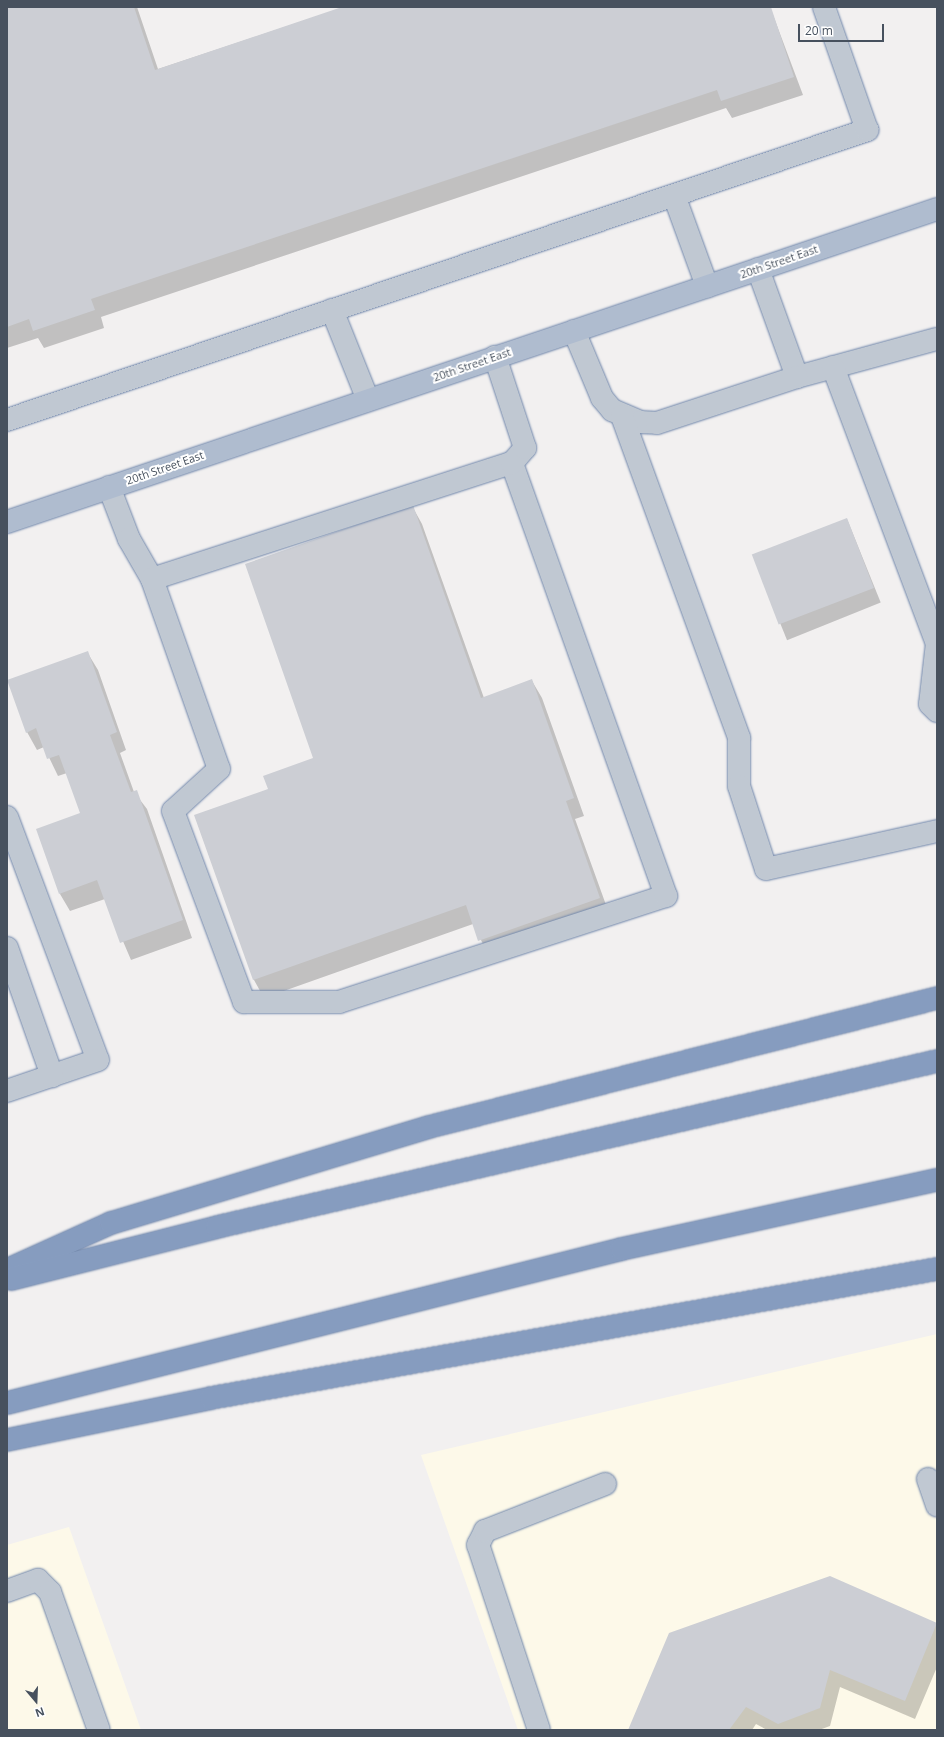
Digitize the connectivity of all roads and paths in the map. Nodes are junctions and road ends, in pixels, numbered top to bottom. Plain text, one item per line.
1 (824, 7) edge
2 (674, 198) junction
3 (937, 209) edge
4 (758, 269) junction
5 (707, 286) junction
6 (332, 310) junction
7 (574, 331) junction
8 (937, 339) edge
9 (495, 357) junction
10 (833, 367) junction
11 (797, 377) junction
12 (368, 400) junction
13 (622, 416) junction
14 (7, 420) edge
15 (512, 463) junction
16 (109, 487) junction
17 (7, 522) edge
18 (152, 579) junction
19 (937, 711) edge
20 (7, 817) edge
21 (937, 831) edge
22 (7, 948) edge
23 (937, 998) edge
24 (937, 1061) edge
25 (52, 1076) junction
26 (7, 1091) edge
27 (937, 1180) edge
28 (937, 1269) edge
29 (7, 1270) edge
30 (7, 1281) edge
31 (7, 1403) edge
32 (7, 1440) edge
33 (928, 1479) dead end
34 (605, 1484) dead end
35 (937, 1505) edge
36 (7, 1591) edge
37 (99, 1730) edge
38 (539, 1730) edge

1 - 2 lane
2 - 5 lane
2 - 6 lane
3 - 4 main road, 20th Street East
4 - 5 main road, 20th Street East
4 - 11 lane
5 - 7 main road, 20th Street East
6 - 12 lane
6 - 14 lane
7 - 9 main road, 20th Street East
7 - 13 lane
8 - 10 lane
9 - 12 main road, 20th Street East
9 - 15 lane
10 - 11 lane
10 - 19 lane
11 - 13 lane
12 - 16 main road, 20th Street East
13 - 21 lane
15 - 18 lane
15 - 18 lane
16 - 17 main road, 20th Street East
16 - 18 lane
20 - 25 lane
22 - 25 lane
23 - 29 highway
24 - 30 highway
25 - 26 lane
27 - 31 highway
28 - 32 highway
33 - 35 lane
34 - 38 lane
36 - 37 lane

